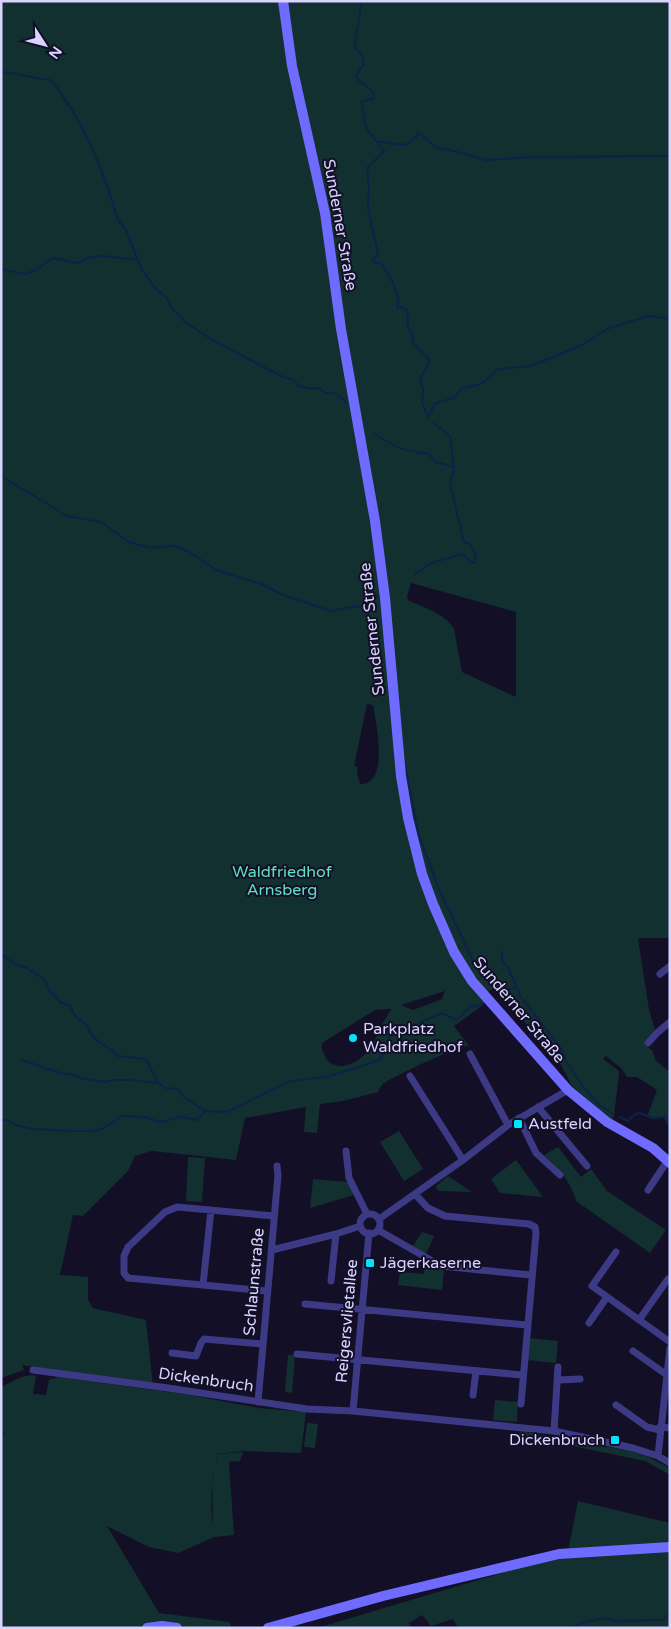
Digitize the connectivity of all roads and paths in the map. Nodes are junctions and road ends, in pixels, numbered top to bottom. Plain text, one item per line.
1 (283, 1) edge
2 (670, 966) edge
3 (660, 974) dead end
4 (670, 1022) edge
5 (648, 1043) dead end
6 (470, 1054) dead end
7 (410, 1076) dead end
8 (568, 1090) junction
9 (538, 1107) junction
10 (519, 1118) junction
11 (508, 1125) junction
12 (346, 1151) dead end
13 (463, 1160) junction
14 (669, 1162) edge
15 (277, 1166) dead end
16 (587, 1166) dead end
17 (560, 1175) dead end
18 (648, 1190) dead end
19 (416, 1194) junction
20 (211, 1210) junction
21 (367, 1214) junction
22 (274, 1216) junction
23 (379, 1219) junction
24 (360, 1226) junction
25 (378, 1230) junction
26 (369, 1233) junction
27 (336, 1234) junction
28 (272, 1250) junction
29 (616, 1252) dead end
30 (532, 1275) junction
31 (668, 1279) dead end
32 (331, 1281) dead end
33 (203, 1285) junction
34 (266, 1291) junction
35 (608, 1297) junction
36 (305, 1304) dead end
37 (362, 1310) junction
38 (639, 1320) junction
39 (588, 1323) dead end
40 (527, 1325) junction
41 (670, 1342) edge
42 (262, 1344) junction
43 (670, 1348) edge
44 (633, 1351) dead end
45 (172, 1353) dead end
46 (297, 1354) dead end
47 (357, 1360) junction
48 (558, 1367) dead end
49 (34, 1370) dead end
50 (476, 1371) junction
51 (522, 1375) junction
52 (667, 1375) junction
53 (580, 1379) dead end
54 (558, 1380) junction
55 (473, 1395) dead end
56 (258, 1402) junction
57 (521, 1404) dead end
58 (616, 1405) dead end
59 (353, 1411) junction
60 (670, 1428) edge
61 (660, 1429) junction
62 (554, 1431) junction
63 (658, 1456) junction
64 (670, 1463) edge
65 (670, 1547) edge
66 (147, 1628) edge
67 (177, 1628) edge
68 (268, 1628) edge

1 - 8 main road, Sunderner Straße
2 - 3 street
4 - 5 street
6 - 11 street
7 - 13 street
8 - 9 street
8 - 14 main road, Sunderner Straße
9 - 10 street
9 - 16 street
10 - 11 street
10 - 17 street
11 - 13 street
12 - 21 street
13 - 19 street
14 - 18 street, Sunderner Straße
15 - 22 street, Schlaunstraße
19 - 23 street
19 - 30 street
20 - 22 street
20 - 33 street
20 - 33 street
21 - 23 street
21 - 24 street
22 - 28 street, Schlaunstraße
23 - 25 street
24 - 26 street
24 - 27 street
25 - 26 street
25 - 30 street
26 - 37 street, Reigersvlietallee
27 - 28 street
27 - 32 street
28 - 34 street, Schlaunstraße
29 - 35 street
30 - 40 street
31 - 38 street
33 - 34 street
34 - 42 street, Schlaunstraße
35 - 38 street
35 - 39 street
36 - 37 street
37 - 40 street
37 - 47 street, Reigersvlietallee
38 - 41 street
40 - 51 street
42 - 45 street
42 - 56 street, Schlaunstraße
43 - 52 street
44 - 52 street
46 - 47 street
47 - 50 street
47 - 59 street, Reigersvlietallee
48 - 54 street
49 - 56 street, Dickenbruch
50 - 51 street
50 - 55 street
51 - 57 street
52 - 61 street
53 - 54 street
54 - 62 street
56 - 59 street, Dickenbruch
58 - 61 street
59 - 62 street, Dickenbruch
60 - 61 street
61 - 63 street
62 - 63 street, Dickenbruch
63 - 64 street, Dickenbruch
65 - 68 main road
66 - 67 main road

